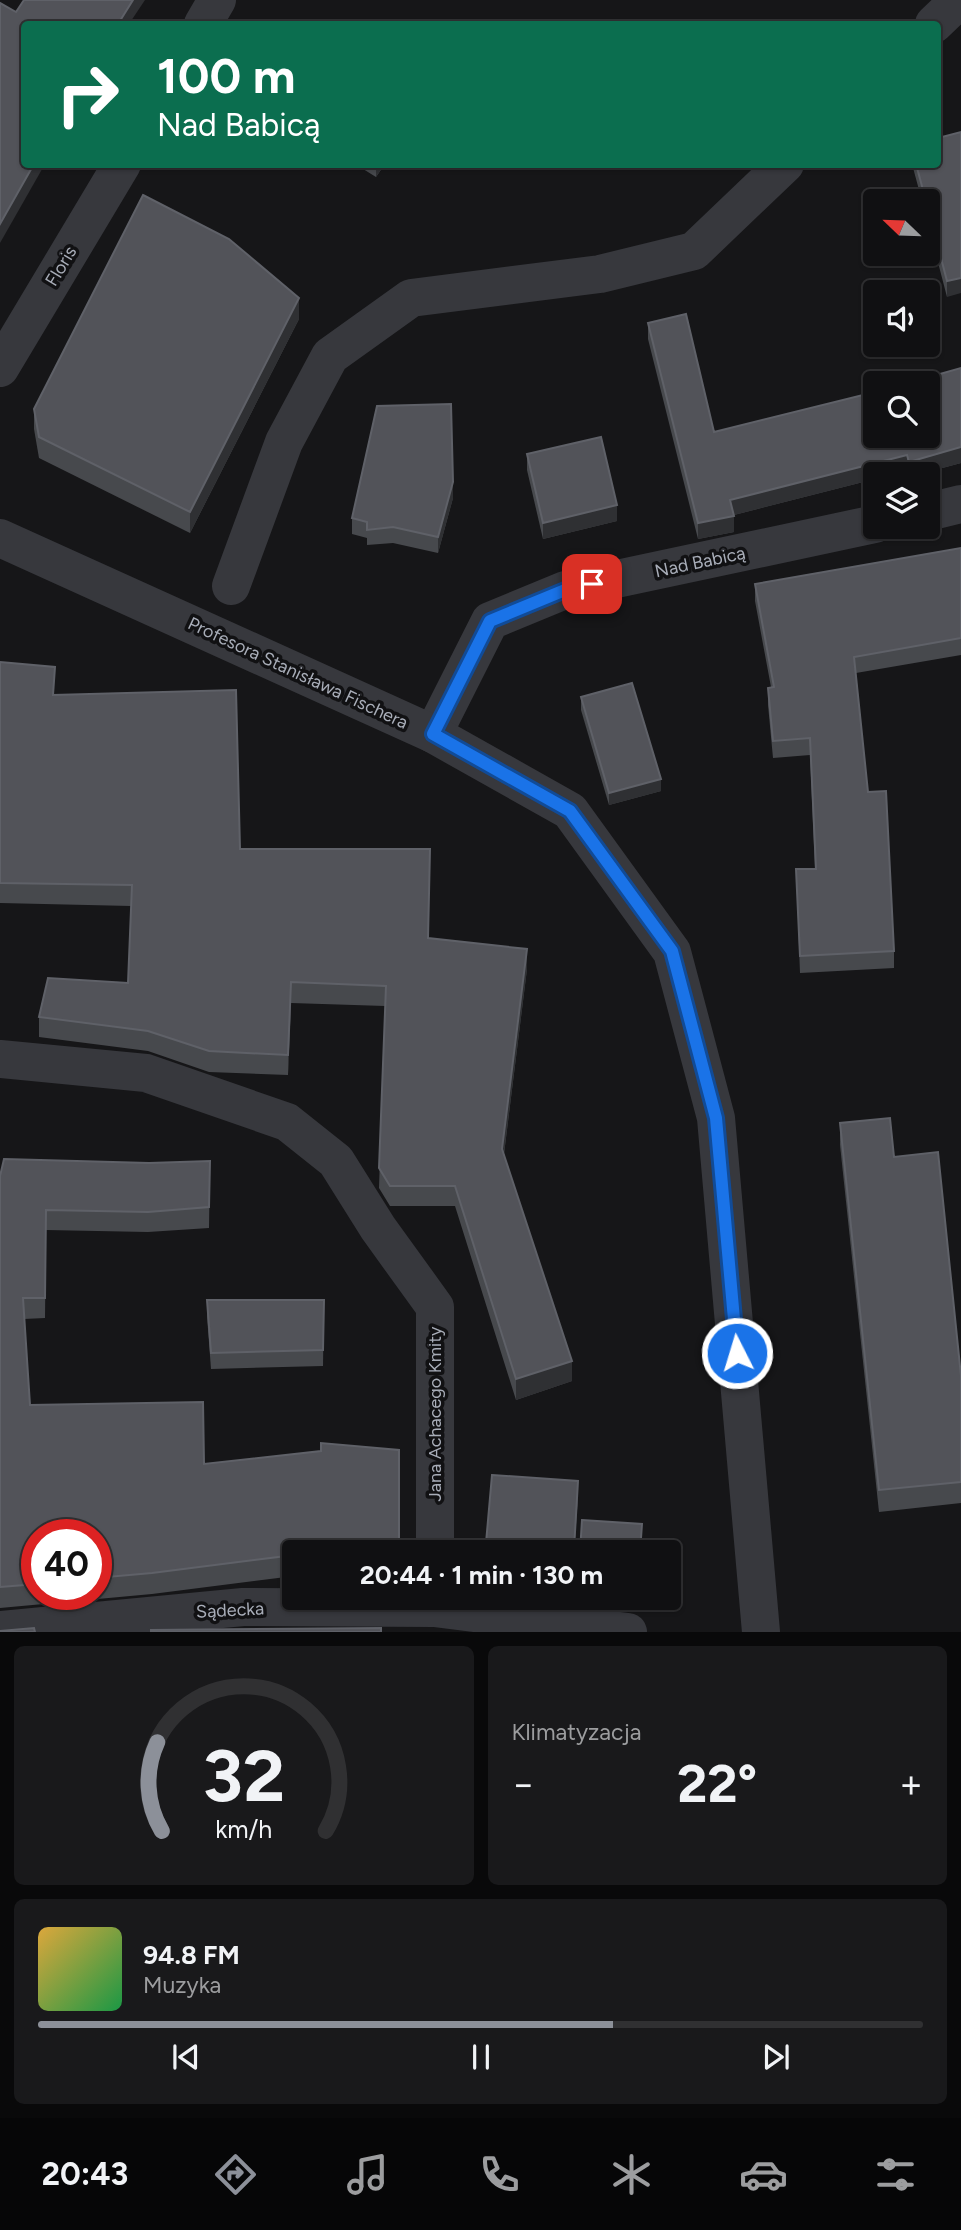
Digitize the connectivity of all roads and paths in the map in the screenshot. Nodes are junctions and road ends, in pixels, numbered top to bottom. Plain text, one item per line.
1 (217, 0) edge
2 (959, 0) edge
3 (205, 21) edge
4 (936, 21) edge
5 (120, 168) edge
6 (781, 168) edge
7 (0, 368) edge
8 (961, 504) edge
9 (940, 509) edge
10 (863, 527) edge
11 (0, 538) edge
12 (231, 586) dead end
13 (433, 734) junction
14 (0, 1059) edge
15 (435, 1540) edge
16 (351, 1610) edge
17 (482, 1610) edge
18 (244, 1619) edge
19 (0, 1630) edge
20 (628, 1632) edge
21 (761, 1632) edge

1 - 3 street
2 - 4 street
5 - 7 street, Floris
6 - 12 street
8 - 9 street
10 - 13 street, Nad Babicą
11 - 13 street, Profesora Stanisława Fischera
13 - 21 street, Profesora Stanisława Fischera
14 - 15 street, Jana Achacego Kmity
16 - 18 street, Sądecka
17 - 20 street, Sądecka
18 - 19 street, Sądecka

